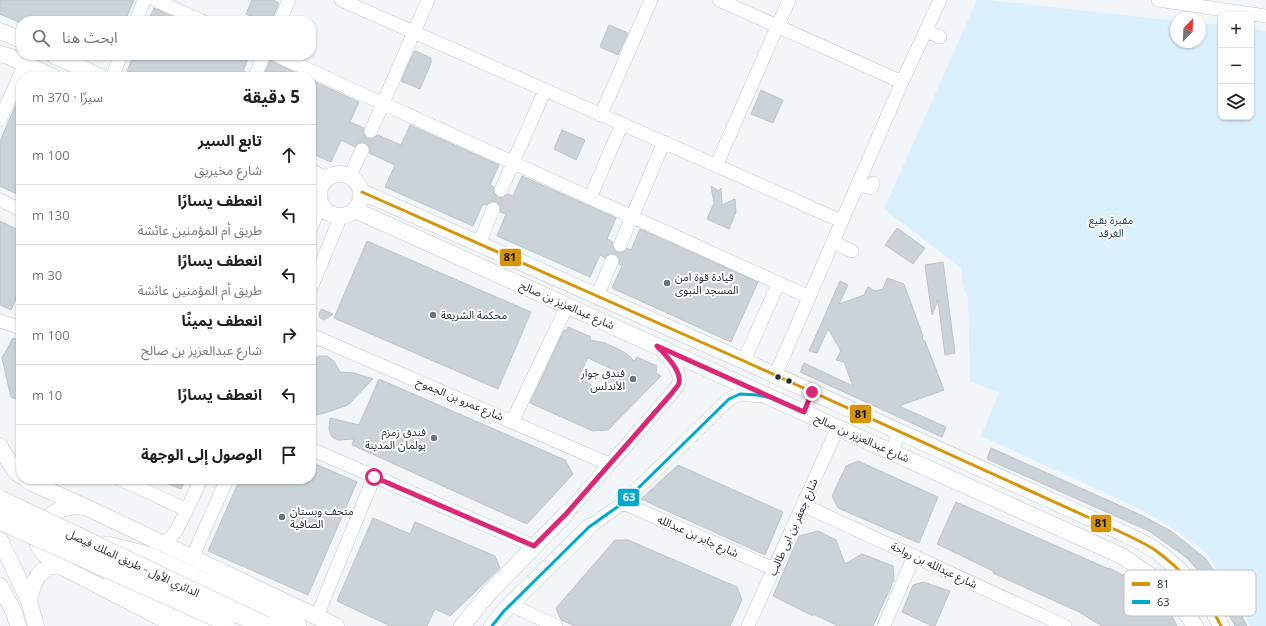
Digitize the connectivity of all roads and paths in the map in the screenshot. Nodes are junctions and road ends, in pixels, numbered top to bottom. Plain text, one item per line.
1 (144, 0) edge
2 (155, 0) edge
3 (289, 0) edge
4 (341, 0) edge
5 (428, 0) edge
6 (651, 0) edge
7 (719, 0) edge
8 (790, 0) edge
9 (940, 0) edge
10 (1158, 0) edge
11 (138, 16) edge
12 (191, 16) edge
13 (282, 16) edge
14 (1266, 16) edge
15 (778, 26) junction
16 (0, 31) edge
17 (926, 31) junction
18 (414, 32) junction
19 (940, 37) dead end
20 (16, 38) edge
21 (0, 54) edge
22 (16, 60) edge
23 (16, 60) edge
24 (64, 60) edge
25 (119, 60) edge
26 (262, 60) edge
27 (287, 60) edge
28 (25, 64) junction
29 (21, 72) edge
30 (42, 72) edge
31 (91, 72) edge
32 (114, 72) edge
33 (257, 72) edge
34 (313, 72) edge
35 (316, 73) edge
36 (902, 82) junction
37 (16, 84) edge
38 (545, 90) junction
39 (383, 104) junction
40 (601, 115) junction
41 (0, 120) edge
42 (622, 124) junction
43 (371, 131) tunnel mouth
44 (664, 142) junction
45 (362, 150) tunnel mouth
46 (513, 163) junction
47 (716, 166) junction
48 (316, 174) edge
49 (350, 175) junction
50 (326, 179) junction
51 (873, 183) dead end
52 (858, 185) junction
53 (501, 190) tunnel mouth
54 (362, 192) junction
55 (590, 198) junction
56 (317, 199) edge
57 (0, 200) edge
58 (16, 208) edge
59 (493, 209) tunnel mouth
60 (348, 213) junction
61 (632, 217) junction
62 (842, 221) junction
63 (833, 242) junction
64 (478, 244) junction
65 (620, 245) dead end
66 (852, 251) dead end
67 (612, 261) dead end
68 (316, 278) edge
69 (778, 284) junction
70 (597, 296) junction
71 (809, 297) junction
72 (567, 306) junction
73 (0, 321) edge
74 (16, 324) edge
75 (316, 337) edge
76 (657, 346) junction
77 (744, 361) junction
78 (775, 376) junction
79 (812, 392) junction
80 (775, 399) junction
81 (804, 412) junction
82 (512, 422) junction
83 (838, 428) junction
84 (900, 432) junction
85 (0, 448) edge
86 (316, 451) edge
87 (892, 452) junction
88 (610, 464) junction
89 (16, 472) edge
90 (374, 477) junction
91 (32, 484) edge
92 (131, 484) edge
93 (199, 484) edge
94 (225, 484) edge
95 (0, 500) edge
96 (623, 503) junction
97 (803, 504) junction
98 (92, 510) junction
99 (187, 510) junction
100 (566, 514) joint
101 (0, 520) edge
102 (589, 527) joint
103 (82, 539) junction
104 (0, 540) edge
105 (164, 545) junction
106 (534, 546) junction
107 (914, 556) junction
108 (192, 558) junction
109 (94, 562) junction
110 (62, 567) junction
111 (774, 569) junction
112 (1142, 570) edge
113 (1178, 570) edge
114 (2, 591) edge
115 (29, 601) junction
116 (511, 605) junction
117 (317, 616) junction
118 (1188, 616) edge
119 (1215, 616) edge
120 (18, 626) edge
121 (36, 626) edge
122 (177, 626) edge
123 (206, 626) edge
124 (236, 626) edge
125 (265, 626) edge
126 (297, 626) edge
127 (336, 626) edge
128 (462, 626) edge
129 (492, 626) edge
130 (556, 626) edge
131 (748, 626) edge
132 (884, 626) edge
133 (1066, 626) edge
134 (1195, 626) edge
135 (1221, 626) edge

1 - 11 street
2 - 12 street
3 - 13 street
4 - 18 street
5 - 18 street
6 - 40 street
7 - 15 street
8 - 15 street
9 - 17 street
10 - 14 street
15 - 36 street
15 - 47 street
16 - 20 main road
17 - 19 street
17 - 36 street
18 - 38 street
18 - 39 street
21 - 22 main road
23 - 28 main road
24 - 31 main road
25 - 32 street
26 - 33 street
27 - 34 street
28 - 29 street
28 - 30 main road
35 - 39 street
36 - 52 street
37 - 41 street
38 - 40 street
38 - 46 street
39 - 43 street
39 - 46 street
40 - 42 street
42 - 44 street
42 - 55 street
44 - 47 street
44 - 61 street
45 - 49 street
46 - 53 street
46 - 55 street
47 - 62 street
48 - 50 main road
49 - 50 main road
49 - 54 main road
50 - 56 main road
51 - 52 street
52 - 62 street
54 - 60 main road
54 - 64 main road, شارع عبدالعزيز بن صالح
55 - 61 street
56 - 60 main road, شارع عبدالعزيز بن صالح
57 - 58 street
59 - 64 street
60 - 68 street
60 - 72 main road, شارع عبدالعزيز بن صالح
61 - 65 street
61 - 69 street
62 - 63 street
63 - 66 street
63 - 71 street
64 - 70 main road, شارع عبدالعزيز بن صالح
67 - 70 street
69 - 71 street
69 - 77 street
70 - 77 main road, شارع عبدالعزيز بن صالح
71 - 78 street
72 - 76 main road, شارع عبدالعزيز بن صالح
72 - 82 street
73 - 74 street
75 - 82 street, شارع عمرو بن الجموح
76 - 80 main road, شارع عبدالعزيز بن صالح
76 - 88 street
77 - 78 main road, شارع عبدالعزيز بن صالح
78 - 79 main road, شارع عبدالعزيز بن صالح
79 - 81 street
79 - 84 main road, شارع عبدالعزيز بن صالح
80 - 81 main road, شارع عبدالعزيز بن صالح
80 - 96 street
81 - 83 main road, شارع عبدالعزيز بن صالح
82 - 88 street, شارع عمرو بن الجموح
83 - 87 main road, شارع عبدالعزيز بن صالح
83 - 97 street, شارع جعفر بن ابى طالب
84 - 87 street
84 - 113 main road, شارع عبدالعزيز بن صالح
85 - 89 main road
86 - 90 street
87 - 112 main road, شارع عبدالعزيز بن صالح
88 - 100 street
90 - 106 street
90 - 117 street
91 - 98 main road
92 - 99 street
93 - 99 street
94 - 108 street
95 - 103 highway, الدائري الأول - طريق الملك فيصل, bridge
96 - 102 street
96 - 111 street, شارع جابر بن عبدالله
97 - 107 street, شارع عبدالله بن رواحة
97 - 111 street, شارع جعفر بن ابى طالب
98 - 105 main road
98 - 110 main road
99 - 105 street
100 - 106 main road
101 - 109 highway, الدائري الأول - طريق الملك فيصل, bridge
102 - 116 main road
103 - 125 highway, الدائري الأول - طريق الملك فيصل, bridge
103 - 126 highway, bridge
104 - 115 main road
105 - 108 main road
106 - 128 main road
107 - 132 street
107 - 133 street, شارع عبدالله بن رواحة
108 - 117 main road
109 - 123 highway, bridge
109 - 124 highway, الدائري الأول - طريق الملك فيصل, bridge
110 - 115 main road
110 - 122 main road
111 - 131 street, شارع جعفر بن ابى طالب
114 - 120 main road
115 - 121 main road
116 - 129 main road
116 - 130 street
117 - 127 main road
118 - 134 main road, شارع عبدالعزيز بن صالح
119 - 135 main road, شارع عبدالعزيز بن صالح

